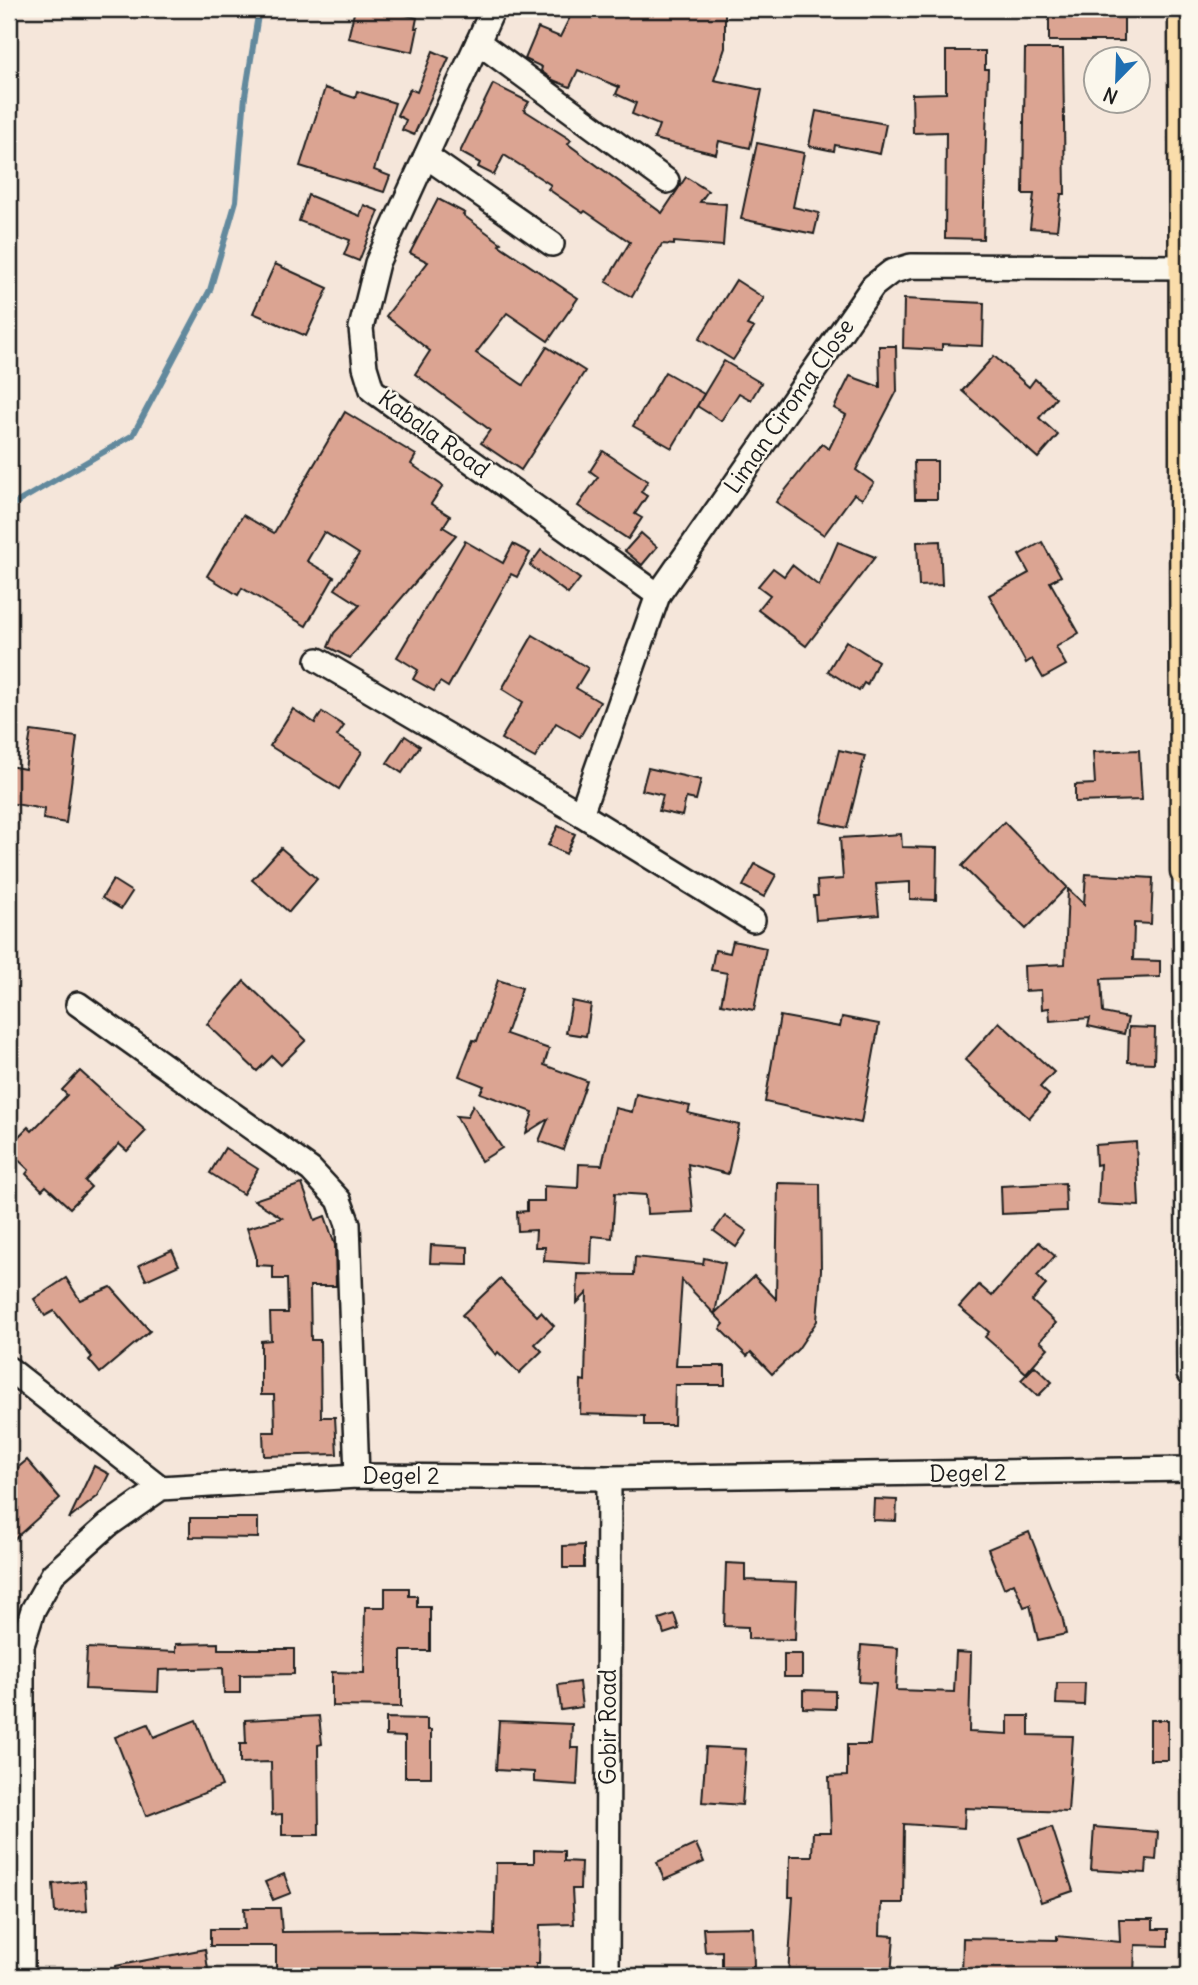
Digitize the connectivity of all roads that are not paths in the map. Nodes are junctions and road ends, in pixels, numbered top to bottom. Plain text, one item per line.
1 (493, 9) edge
2 (1183, 9) edge
3 (478, 42) junction
4 (426, 156) junction
5 (667, 181) dead end
6 (552, 244) dead end
7 (1186, 267) edge
8 (658, 595) junction
9 (318, 660) dead end
10 (581, 814) junction
11 (1187, 839) edge
12 (1187, 872) edge
13 (753, 920) dead end
14 (78, 1004) dead end
15 (9, 1369) edge
16 (1189, 1374) edge
17 (1189, 1469) edge
18 (357, 1475) junction
19 (609, 1478) junction
20 (161, 1488) junction
21 (15, 1806) edge
22 (22, 1976) edge
23 (607, 1976) edge

1 - 3 street, Kabala Road
2 - 7 main road
3 - 4 street, Kabala Road
3 - 5 street
4 - 6 street
4 - 8 street, Kabala Road
7 - 8 street, Liman Ciroma Close
7 - 11 main road
8 - 10 street, Liman Ciroma Close
9 - 10 street
10 - 13 street
11 - 12 main road
12 - 16 street
14 - 18 street
15 - 20 street
17 - 19 street, Degel 2
18 - 19 street, Degel 2
18 - 20 street, Degel 2
19 - 23 street, Gobir Road
20 - 21 street
21 - 22 street

